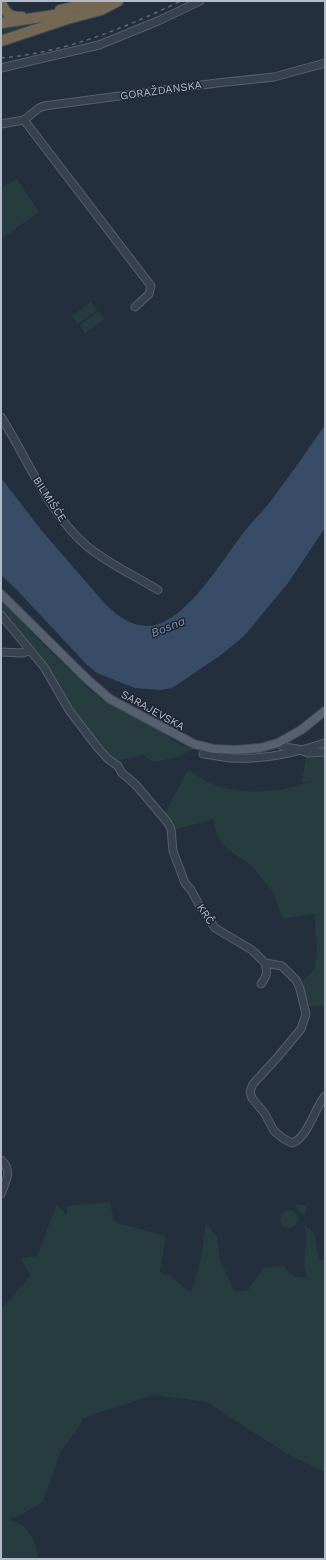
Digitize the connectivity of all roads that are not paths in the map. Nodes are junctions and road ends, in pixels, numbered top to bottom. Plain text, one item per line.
1 (101, 1) edge
2 (114, 1) edge
3 (118, 1) edge
4 (200, 1) edge
5 (4, 5) edge
6 (1, 23) edge
7 (1, 41) edge
8 (325, 63) edge
9 (2, 68) edge
10 (24, 120) junction
11 (1, 124) edge
12 (135, 307) dead end
13 (1, 418) edge
14 (158, 590) dead end
15 (1, 594) edge
16 (1, 615) edge
17 (30, 651) junction
18 (1, 652) edge
19 (325, 711) edge
20 (278, 743) junction
21 (325, 743) edge
22 (302, 750) junction
23 (325, 752) edge
24 (203, 754) dead end
25 (265, 963) junction
26 (261, 984) dead end
27 (325, 1096) edge
28 (1, 1160) edge
29 (1, 1194) edge

1 - 5 highway
2 - 6 highway
3 - 7 highway
4 - 9 street
8 - 10 street, GORAŽDANSKA
10 - 11 street, GORAŽDANSKA
10 - 12 street
13 - 14 street, BILMIŠĆE
15 - 20 main road, SARAJEVSKA
16 - 17 street, KRČ
17 - 18 street
17 - 25 street, KRČ
19 - 20 main road, SARAJEVSKA
20 - 22 street
21 - 22 street
22 - 23 street
22 - 24 street
25 - 26 street
25 - 27 street, KRČ
28 - 29 street

